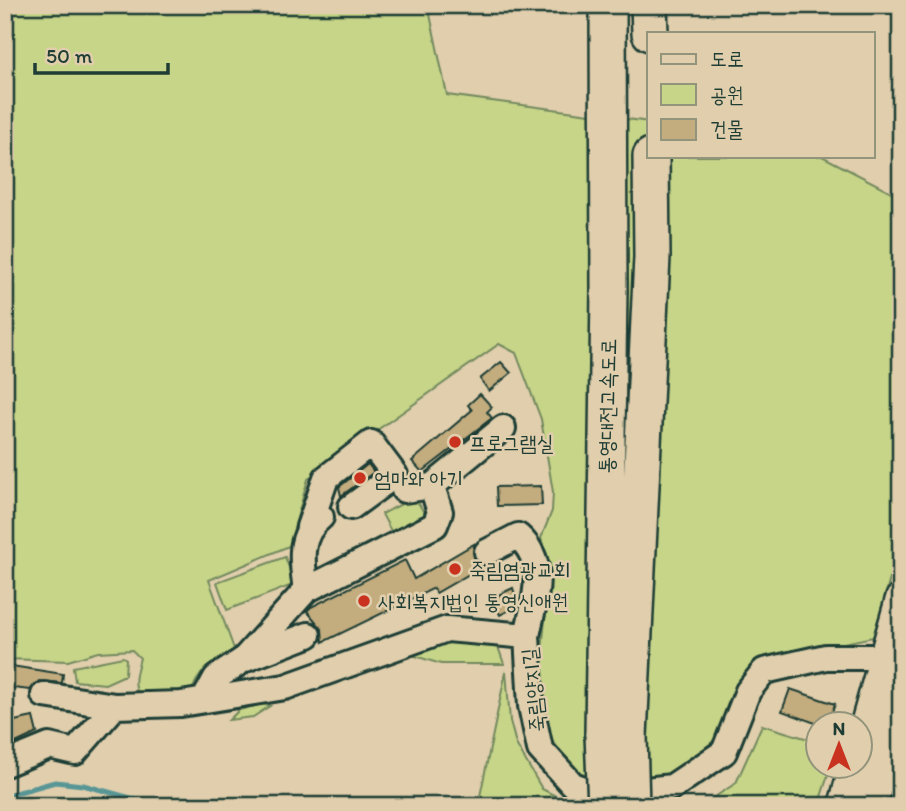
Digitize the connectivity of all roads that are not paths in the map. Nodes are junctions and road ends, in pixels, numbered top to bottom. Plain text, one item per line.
1 (608, 5) edge
2 (649, 5) edge
3 (650, 32) edge
4 (651, 158) edge
5 (503, 428) dead end
6 (432, 486) junction
7 (404, 489) dead end
8 (309, 527) junction
9 (487, 552) dead end
10 (306, 590) junction
11 (901, 599) edge
12 (308, 635) dead end
13 (527, 636) junction
14 (884, 657) junction
15 (243, 660) junction
16 (44, 695) dead end
17 (204, 700) junction
18 (901, 700) edge
19 (115, 706) junction
20 (870, 710) edge
21 (616, 736) junction
22 (5, 764) edge
23 (851, 780) edge
24 (606, 806) edge
25 (631, 806) edge
26 (844, 806) edge
27 (871, 806) edge

1 - 21 highway, 통영대전고속도로
2 - 3 highway
4 - 21 highway, 통영대전고속도로
5 - 6 street
6 - 7 street
6 - 10 street
8 - 8 street
8 - 10 street
9 - 13 street
10 - 15 street
11 - 14 main road
12 - 15 street
13 - 14 street, 죽림양지길
13 - 17 street, 죽림양지길
14 - 20 main road
15 - 17 street
16 - 19 street, 죽림양지길
17 - 19 street, 죽림양지길
18 - 27 main road
19 - 22 street
21 - 24 highway, 통영대전고속도로, bridge
21 - 25 highway, 통영대전고속도로, bridge
23 - 26 main road

